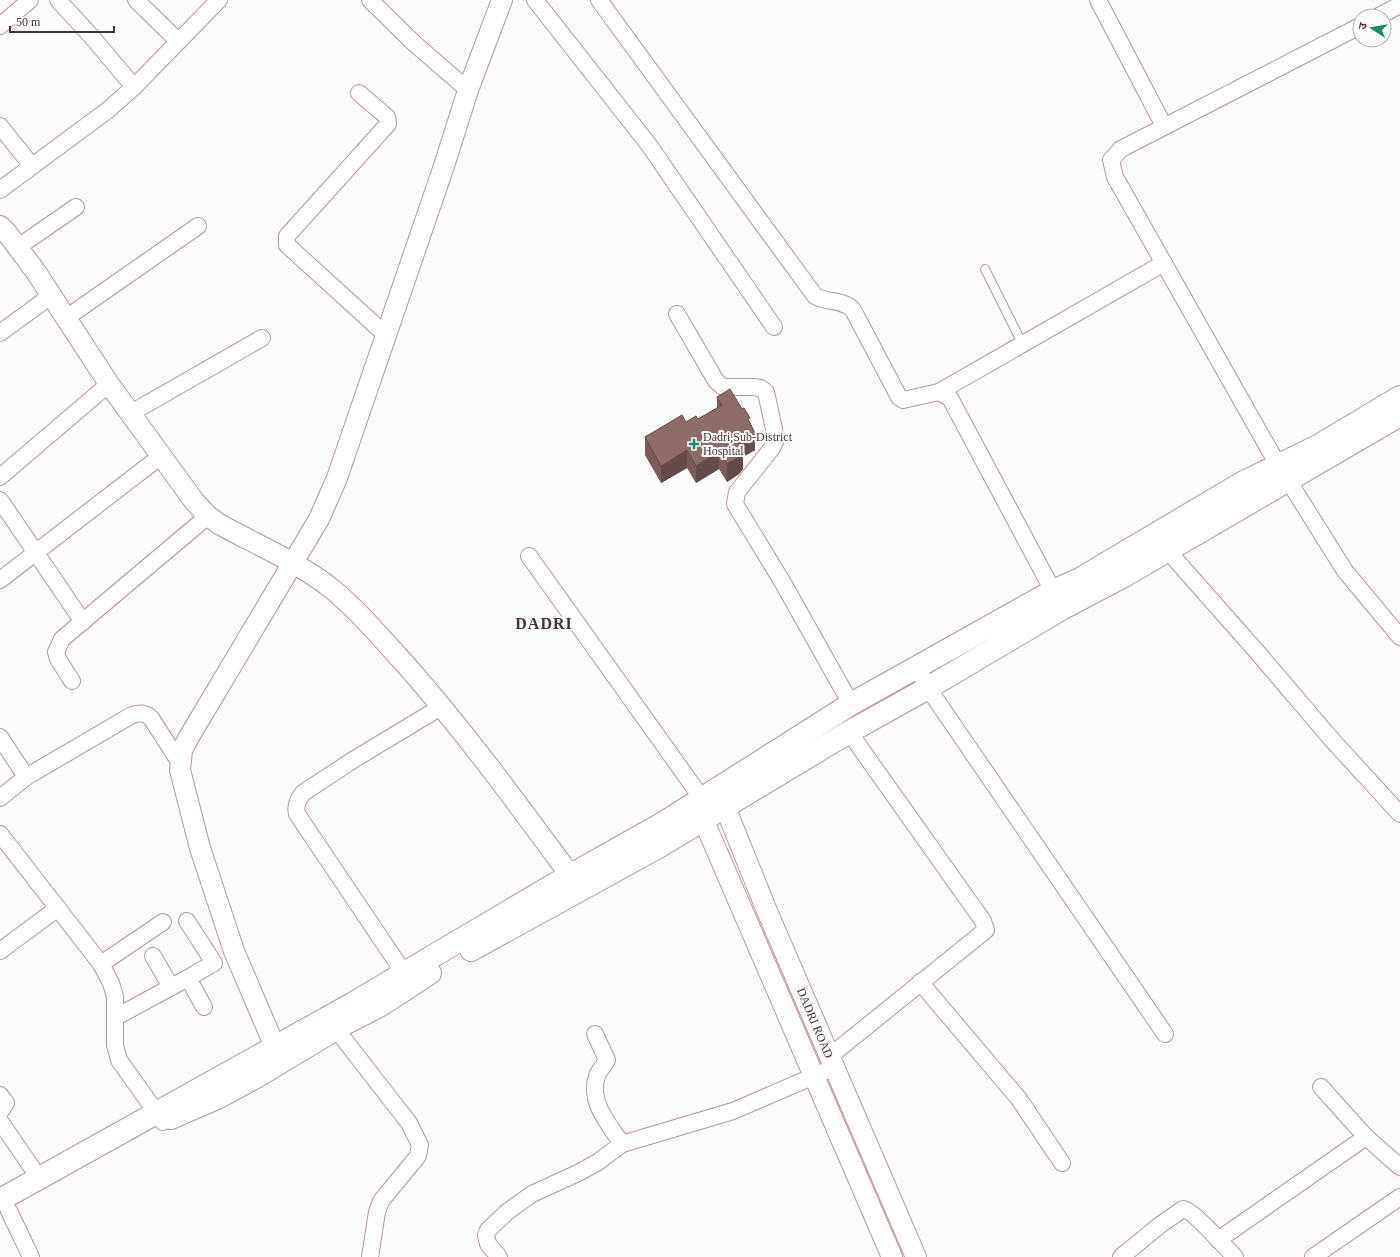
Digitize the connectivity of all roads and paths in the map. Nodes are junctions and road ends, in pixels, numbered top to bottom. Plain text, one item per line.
1 (30, 0) edge
2 (58, 0) edge
3 (136, 0) edge
4 (218, 0) edge
5 (370, 0) edge
6 (502, 0) edge
7 (535, 0) edge
8 (599, 0) edge
9 (1098, 0) edge
10 (0, 26) edge
11 (1352, 30) edge
12 (178, 41) junction
13 (134, 87) junction
14 (468, 90) junction
15 (359, 93) dead end
16 (0, 126) edge
17 (1164, 126) junction
18 (32, 166) junction
19 (0, 190) edge
20 (76, 207) dead end
21 (0, 226) edge
22 (198, 226) dead end
23 (18, 247) junction
24 (1164, 263) junction
25 (985, 269) dead end
26 (52, 295) junction
27 (677, 314) dead end
28 (66, 318) junction
29 (774, 326) dead end
30 (0, 333) edge
31 (386, 335) junction
32 (262, 338) dead end
33 (1022, 345) junction
34 (109, 384) junction
35 (938, 392) junction
36 (1400, 397) edge
37 (131, 413) junction
38 (1400, 415) edge
39 (161, 456) junction
40 (1283, 473) junction
41 (0, 477) edge
42 (0, 500) edge
43 (208, 516) junction
44 (1167, 550) junction
45 (35, 552) junction
46 (529, 556) dead end
47 (293, 562) junction
48 (0, 580) edge
49 (1053, 591) junction
50 (83, 622) junction
51 (1400, 637) edge
52 (917, 667) junction
53 (72, 682) dead end
54 (928, 688) junction
55 (850, 704) junction
56 (442, 707) junction
57 (849, 732) junction
58 (0, 737) edge
59 (180, 763) junction
60 (26, 777) junction
61 (0, 798) edge
62 (710, 805) junction
63 (1400, 814) edge
64 (0, 834) edge
65 (570, 875) junction
66 (58, 908) junction
67 (163, 922) dead end
68 (187, 922) dead end
69 (0, 951) edge
70 (153, 956) dead end
71 (101, 964) junction
72 (404, 973) junction
73 (188, 978) junction
74 (920, 982) junction
75 (171, 987) junction
76 (204, 1007) dead end
77 (116, 1017) junction
78 (336, 1029) junction
79 (595, 1034) dead end
80 (1165, 1034) dead end
81 (278, 1054) junction
82 (832, 1062) junction
83 (814, 1077) junction
84 (1321, 1087) dead end
85 (0, 1095) edge
86 (0, 1112) edge
87 (160, 1117) junction
88 (0, 1121) edge
89 (1366, 1137) junction
90 (622, 1144) junction
91 (1062, 1163) dead end
92 (1400, 1166) edge
93 (39, 1178) junction
94 (1400, 1197) edge
95 (3, 1209) edge
96 (1218, 1240) junction
97 (31, 1257) edge
98 (370, 1257) edge
99 (499, 1257) edge
100 (892, 1257) edge
101 (916, 1257) edge
102 (1121, 1257) edge
103 (1235, 1257) edge
104 (1313, 1257) edge

1 - 10 street
2 - 13 street
3 - 12 street
4 - 12 street
5 - 14 street
6 - 14 street
7 - 29 street
8 - 35 street
9 - 17 street
11 - 17 street
12 - 13 street
13 - 18 street
14 - 31 street
15 - 31 street
16 - 18 street
17 - 24 street
18 - 19 street
20 - 23 street
21 - 23 street
22 - 28 street
23 - 26 street
24 - 33 street
24 - 40 street
25 - 33 lane
26 - 28 street
26 - 30 street
27 - 55 street
28 - 34 street
31 - 47 street
32 - 37 street
33 - 35 street
34 - 37 street
34 - 41 street
35 - 49 street
36 - 40 main road
37 - 39 street
38 - 40 main road
39 - 43 street
39 - 45 street
40 - 44 main road
40 - 49 main road
40 - 51 street
42 - 45 street
43 - 47 street
43 - 50 street
44 - 54 main road
44 - 63 street
45 - 48 street
45 - 50 street
46 - 62 street
47 - 56 street
47 - 59 street
49 - 52 main road
50 - 53 street
52 - 54 street
52 - 55 main road
54 - 57 main road
54 - 80 street
55 - 62 main road
56 - 65 street
56 - 72 street
57 - 62 main road
57 - 74 street
58 - 60 street
59 - 60 street
59 - 81 street
60 - 61 street
62 - 65 main road
62 - 78 main road
62 - 82 street, DADRI ROAD
62 - 83 street, DADRI ROAD
64 - 66 street
65 - 72 main road
66 - 69 street
66 - 71 street
67 - 71 street
68 - 73 street
70 - 75 street
71 - 77 street
72 - 81 main road
73 - 75 street
73 - 76 street
74 - 82 street
74 - 91 street
75 - 77 street
77 - 87 street
78 - 81 main road
78 - 98 street
79 - 90 street
81 - 87 main road
82 - 83 street
82 - 101 street, DADRI ROAD
83 - 90 street
83 - 100 street, DADRI ROAD
84 - 89 street
85 - 86 street
87 - 93 main road
87 - 95 main road
88 - 93 street
89 - 92 street
89 - 96 street
90 - 99 street
93 - 95 main road
94 - 104 street
95 - 97 street
96 - 102 street
96 - 103 street

